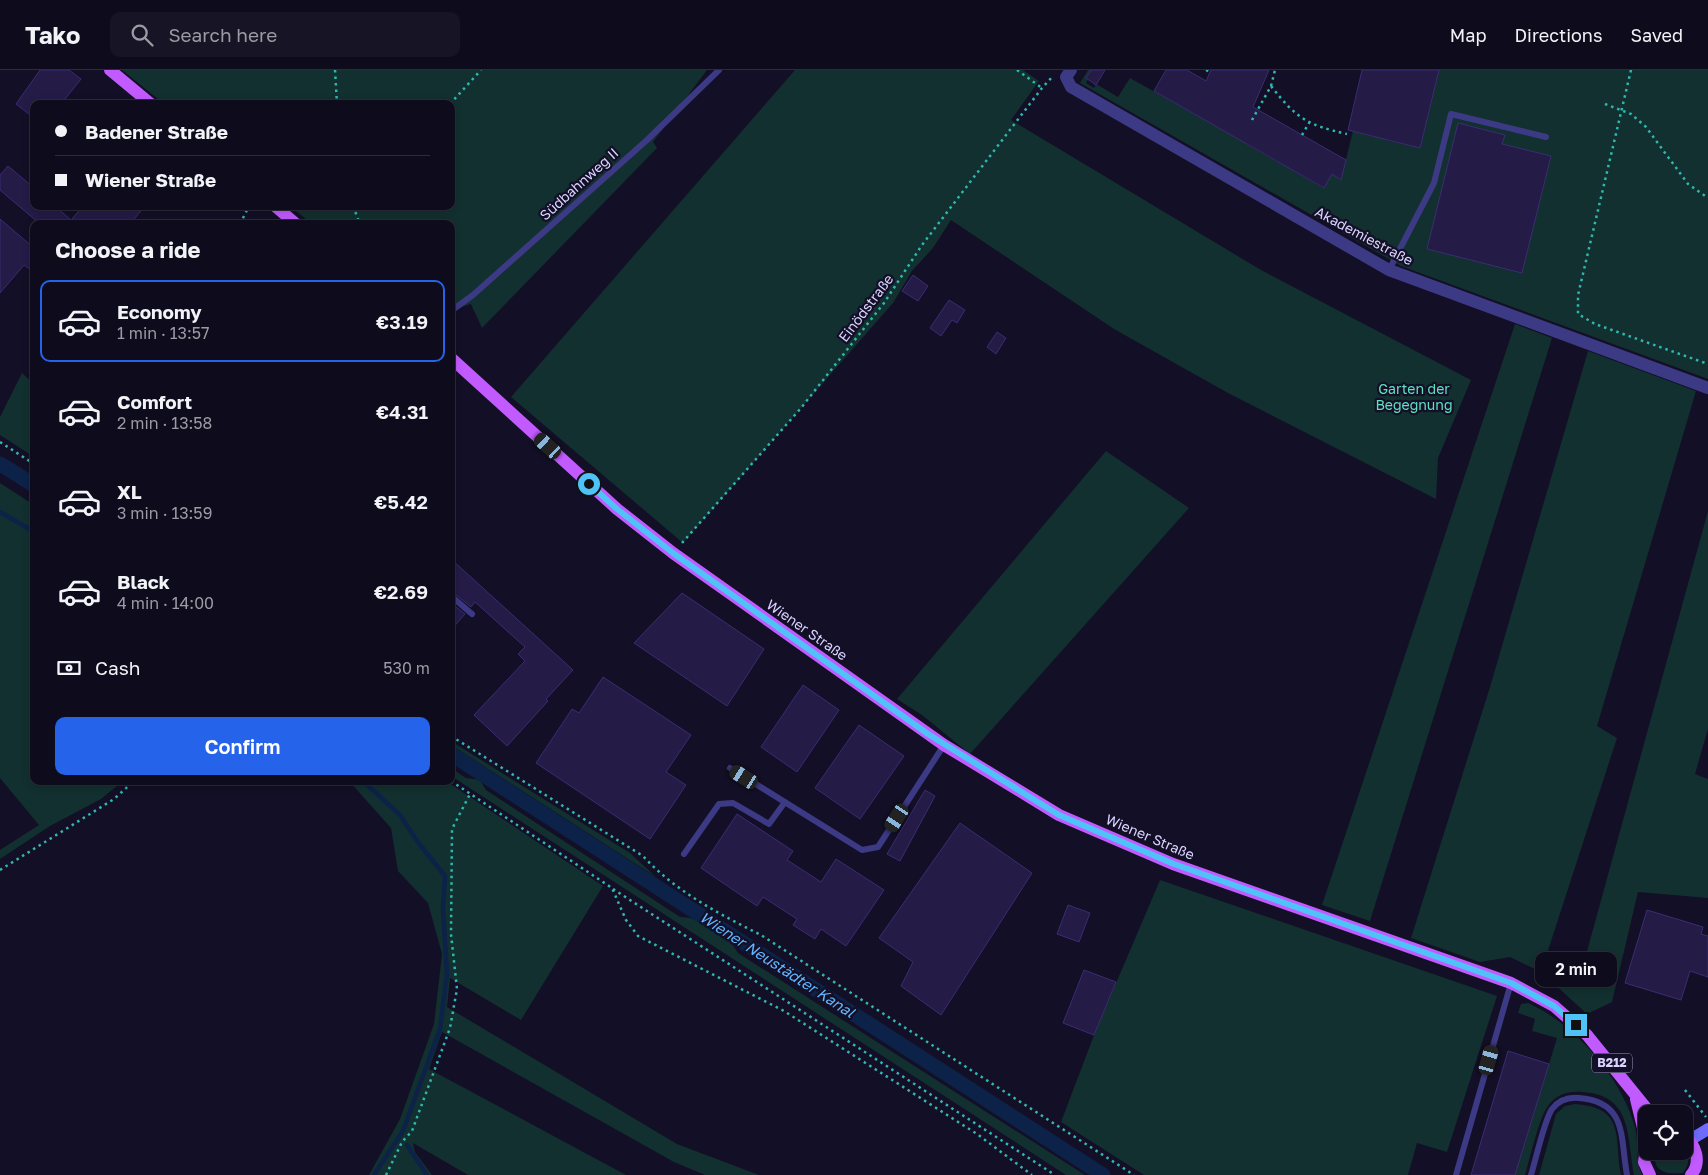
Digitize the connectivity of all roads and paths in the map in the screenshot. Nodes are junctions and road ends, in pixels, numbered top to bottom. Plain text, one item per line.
1 (110, 70) edge
2 (336, 70) edge
3 (481, 70) edge
4 (719, 70) edge
5 (1017, 70) edge
6 (1206, 70) edge
7 (1275, 70) edge
8 (1631, 70) edge
9 (1210, 72) dead end
10 (1069, 73) edge
11 (1271, 86) junction
12 (1042, 88) junction
13 (146, 100) edge
14 (337, 100) edge
15 (454, 100) edge
16 (1605, 104) dead end
17 (1620, 110) junction
18 (1252, 120) dead end
19 (1308, 123) junction
20 (1347, 134) dead end
21 (1302, 135) dead end
22 (1546, 137) dead end
23 (1708, 198) edge
24 (280, 210) edge
25 (291, 220) edge
26 (1389, 270) junction
27 (455, 308) edge
28 (455, 362) edge
29 (1708, 364) edge
30 (1708, 388) edge
31 (0, 442) edge
32 (30, 461) edge
33 (673, 553) junction
34 (455, 599) edge
35 (472, 614) dead end
36 (455, 738) edge
37 (944, 745) junction
38 (730, 768) dead end
39 (455, 784) edge
40 (130, 785) edge
41 (470, 793) junction
42 (785, 802) junction
43 (684, 854) dead end
44 (0, 870) edge
45 (612, 888) junction
46 (1511, 983) junction
47 (1685, 1090) dead end
48 (1635, 1094) junction
49 (1644, 1105) edge
50 (1638, 1107) edge
51 (1708, 1119) edge
52 (1708, 1129) edge
53 (1693, 1135) edge
54 (1693, 1146) edge
55 (1644, 1160) edge
56 (1695, 1174) edge
57 (386, 1175) edge
58 (1032, 1175) edge
59 (1055, 1175) edge
60 (1134, 1175) edge
61 (1456, 1175) edge
62 (1531, 1175) edge
63 (1627, 1175) edge
64 (1650, 1175) edge

1 - 13 main road
2 - 14 path
3 - 15 path
4 - 27 lane, Südbahnweg II
5 - 12 path
6 - 9 path
7 - 11 path
8 - 17 path
10 - 12 path, Einödstraße
10 - 26 street, Akademiestraße
11 - 18 path
11 - 19 path
12 - 33 path, Einödstraße
16 - 17 path
17 - 23 path
17 - 29 path
19 - 20 path
19 - 21 path
22 - 26 lane
24 - 25 main road
26 - 30 street, Akademiestraße
28 - 33 main road, B212
31 - 32 path
33 - 37 main road, Wiener Straße / B212
34 - 35 lane
36 - 60 path
37 - 42 lane
37 - 46 main road, Wiener Straße / B212
38 - 42 lane
39 - 41 path
40 - 44 path
41 - 45 path
41 - 57 path
42 - 43 lane
45 - 58 path
45 - 59 path
46 - 48 main road, Wiener Straße / B212
46 - 61 lane
47 - 51 path
48 - 49 main road, Wiener Straße / B212
48 - 50 main road, Wiener Straße / B212
52 - 53 main road
54 - 56 main road
55 - 64 main road
62 - 63 lane

